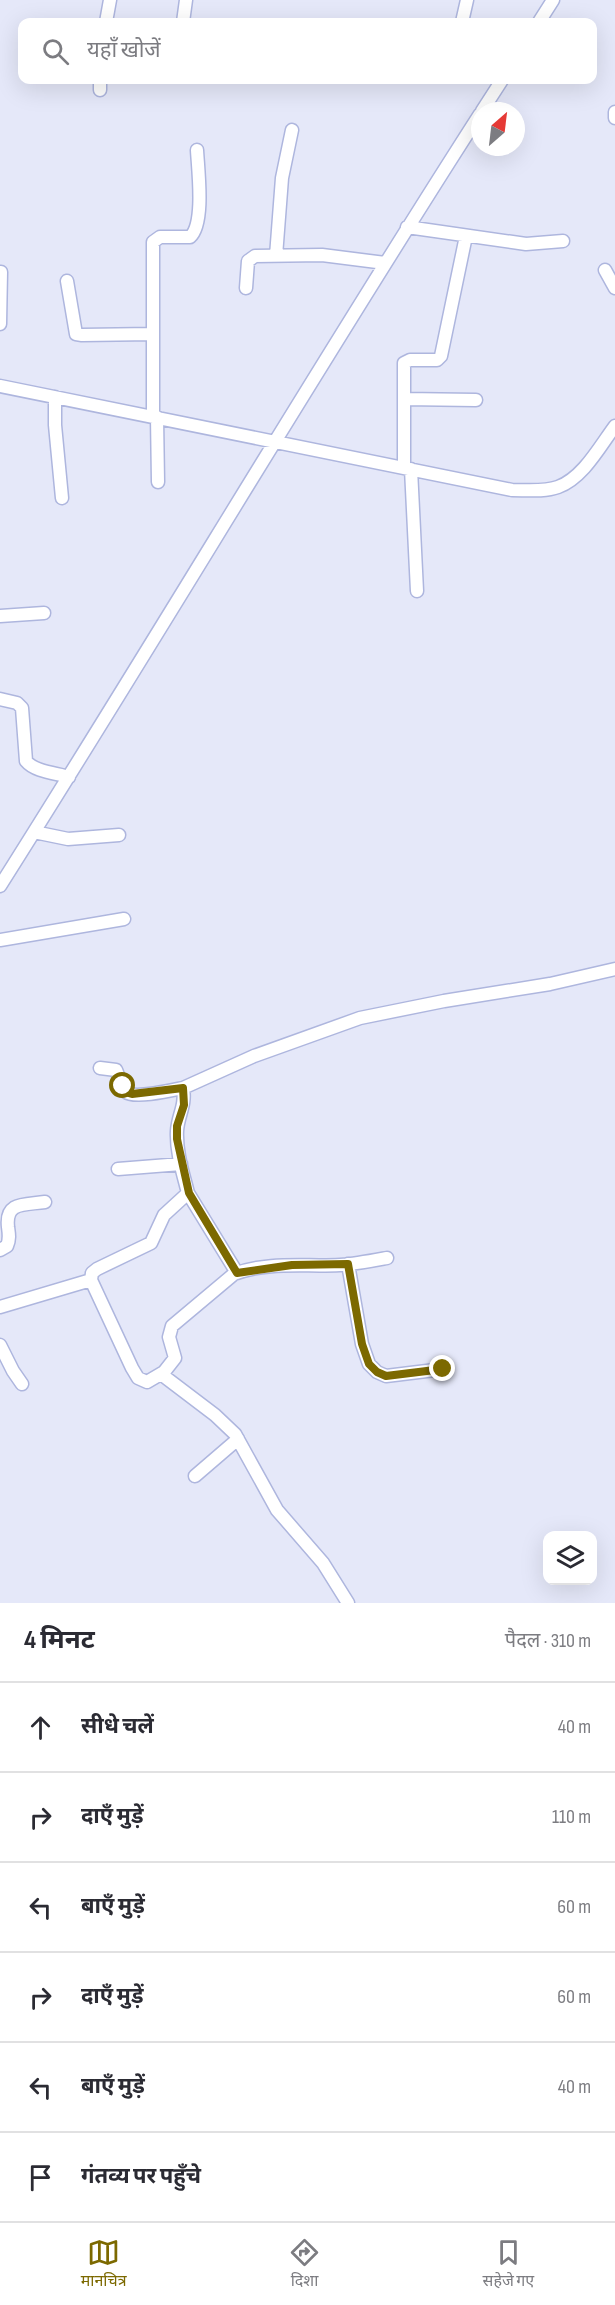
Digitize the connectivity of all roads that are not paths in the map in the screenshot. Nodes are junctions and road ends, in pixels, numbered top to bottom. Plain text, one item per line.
1 (110, 0) edge
2 (186, 0) edge
3 (467, 0) edge
4 (553, 0) edge
5 (107, 18) edge
6 (184, 18) edge
7 (463, 18) edge
8 (542, 18) edge
9 (499, 84) edge
10 (488, 102) edge
11 (615, 112) edge
12 (615, 118) edge
13 (471, 128) edge
14 (292, 130) dead end
15 (197, 150) dead end
16 (407, 227) junction
17 (466, 236) junction
18 (563, 241) dead end
19 (276, 256) junction
20 (385, 263) junction
21 (605, 270) dead end
22 (1, 272) edge
23 (67, 280) dead end
24 (246, 288) dead end
25 (615, 288) edge
26 (0, 324) edge
27 (152, 334) junction
28 (0, 386) edge
29 (404, 399) junction
30 (476, 400) dead end
31 (55, 402) junction
32 (156, 421) junction
33 (615, 426) edge
34 (276, 442) junction
35 (410, 472) junction
36 (158, 482) dead end
37 (62, 498) dead end
38 (417, 591) dead end
39 (44, 613) dead end
40 (0, 616) edge
41 (0, 699) edge
42 (69, 777) junction
43 (34, 832) junction
44 (119, 835) dead end
45 (0, 886) edge
46 (124, 919) dead end
47 (0, 940) edge
48 (615, 969) edge
49 (100, 1068) dead end
50 (183, 1088) junction
51 (181, 1164) junction
52 (118, 1169) dead end
53 (189, 1193) junction
54 (45, 1202) dead end
55 (0, 1250) edge
56 (387, 1258) dead end
57 (348, 1264) junction
58 (237, 1273) junction
59 (91, 1280) junction
60 (0, 1307) edge
61 (0, 1345) edge
62 (443, 1369) dead end
63 (161, 1374) junction
64 (22, 1384) dead end
65 (238, 1439) junction
66 (195, 1476) dead end
67 (348, 1603) edge

1 - 5 street
2 - 6 street
3 - 7 street
4 - 8 street
9 - 10 street
11 - 12 street
13 - 16 street
14 - 19 street
15 - 27 street
16 - 17 street
16 - 20 street
17 - 18 street
17 - 29 street
19 - 20 street
19 - 24 street
20 - 34 street
21 - 25 street
22 - 26 street
23 - 27 street
27 - 32 street
28 - 31 street
29 - 30 street
29 - 35 street
31 - 32 street
31 - 37 street
32 - 34 street
32 - 36 street
33 - 35 street
34 - 35 street
34 - 42 street
35 - 38 street
39 - 40 street
41 - 42 street
42 - 43 street
43 - 44 street
43 - 45 street
46 - 47 street
48 - 50 street
49 - 50 street
50 - 51 street
51 - 52 street
51 - 53 street
53 - 58 street
53 - 59 street
54 - 55 street
56 - 57 street
57 - 58 street
57 - 62 street
58 - 63 street
59 - 60 street
59 - 63 street
61 - 64 street
63 - 65 street
65 - 66 street
65 - 67 street

